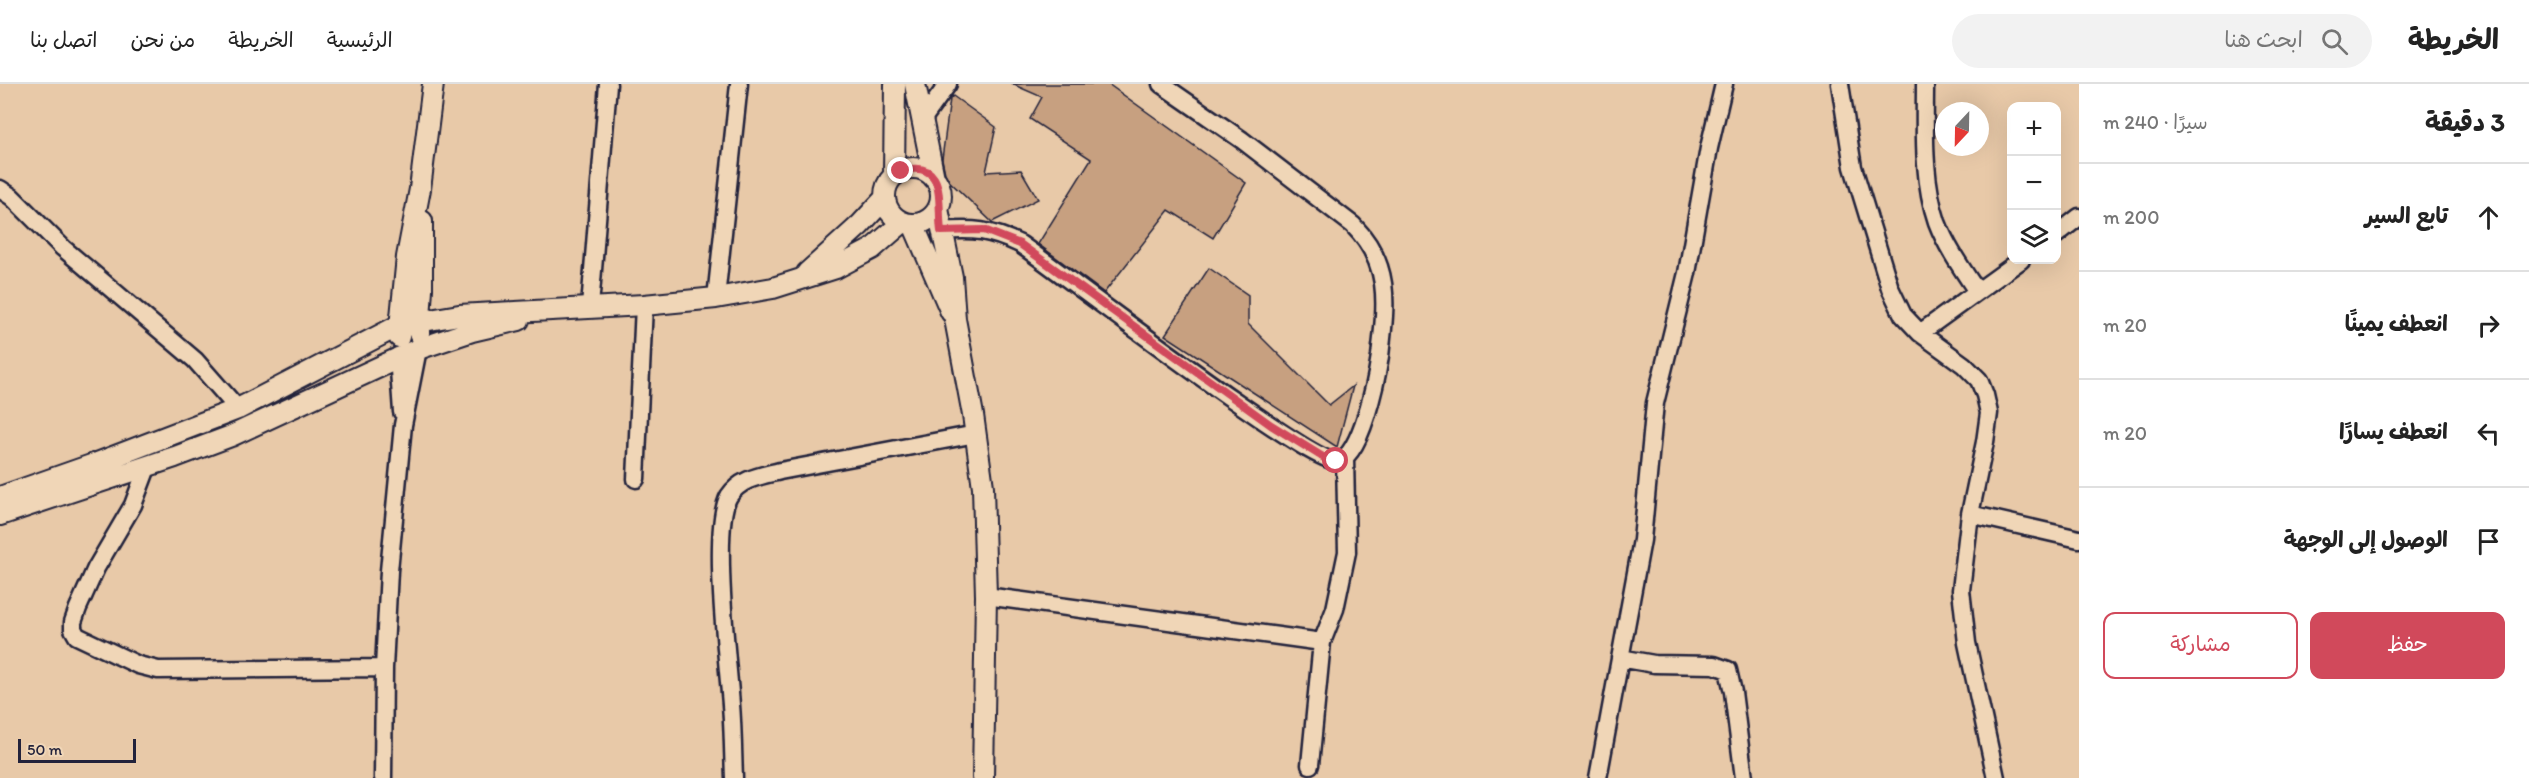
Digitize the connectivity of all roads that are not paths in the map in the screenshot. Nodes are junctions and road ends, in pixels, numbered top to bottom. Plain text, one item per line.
1 (433, 84) edge
2 (608, 84) edge
3 (739, 84) edge
4 (895, 84) edge
5 (915, 84) edge
6 (948, 84) edge
7 (1161, 84) edge
8 (1724, 84) edge
9 (1840, 84) edge
10 (1925, 84) edge
11 (922, 120) junction
12 (894, 176) junction
13 (934, 178) junction
14 (0, 189) edge
15 (420, 189) junction
16 (885, 198) junction
17 (938, 209) junction
18 (2079, 217) edge
19 (908, 223) junction
20 (941, 231) junction
21 (2061, 231) edge
22 (2015, 264) edge
23 (802, 278) junction
24 (1976, 290) junction
25 (716, 298) junction
26 (644, 305) junction
27 (590, 307) junction
28 (552, 311) junction
29 (420, 320) junction
30 (955, 320) junction
31 (400, 326) junction
32 (1920, 333) junction
33 (418, 349) junction
34 (398, 356) junction
35 (238, 409) junction
36 (403, 425) junction
37 (976, 434) junction
38 (1345, 459) junction
39 (148, 465) junction
40 (636, 479) dead end
41 (0, 497) edge
42 (0, 514) edge
43 (1970, 514) junction
44 (2079, 539) edge
45 (986, 596) junction
46 (1322, 642) junction
47 (1620, 658) junction
48 (384, 668) junction
49 (1310, 765) dead end
50 (383, 778) edge
51 (734, 778) edge
52 (983, 778) edge
53 (1598, 778) edge
54 (1744, 778) edge
55 (1996, 778) edge

1 - 15 street
2 - 27 street
3 - 25 street
4 - 12 street
5 - 11 street
6 - 11 street
7 - 38 street
8 - 47 street
9 - 32 street
10 - 24 street
11 - 13 street
12 - 13 street
12 - 16 street
13 - 17 street
14 - 35 street
15 - 29 street
15 - 31 street
16 - 19 street
16 - 23 street
17 - 19 street
17 - 20 street
18 - 21 street
19 - 23 street
19 - 30 street
20 - 30 street
20 - 38 street
22 - 24 street
23 - 25 street
24 - 32 street
25 - 26 street
26 - 27 street
26 - 40 street
27 - 28 street
28 - 29 street
28 - 33 street
29 - 31 street
29 - 33 street
30 - 37 street
31 - 34 street
31 - 35 street
32 - 43 street
33 - 34 street
33 - 36 street
34 - 36 street
34 - 39 street
35 - 41 street
36 - 48 street
37 - 45 street
37 - 51 street
38 - 46 street
39 - 42 street
39 - 48 street
43 - 44 street
43 - 55 street
45 - 46 street
45 - 52 street
46 - 49 street
47 - 53 street
47 - 54 street
48 - 50 street

